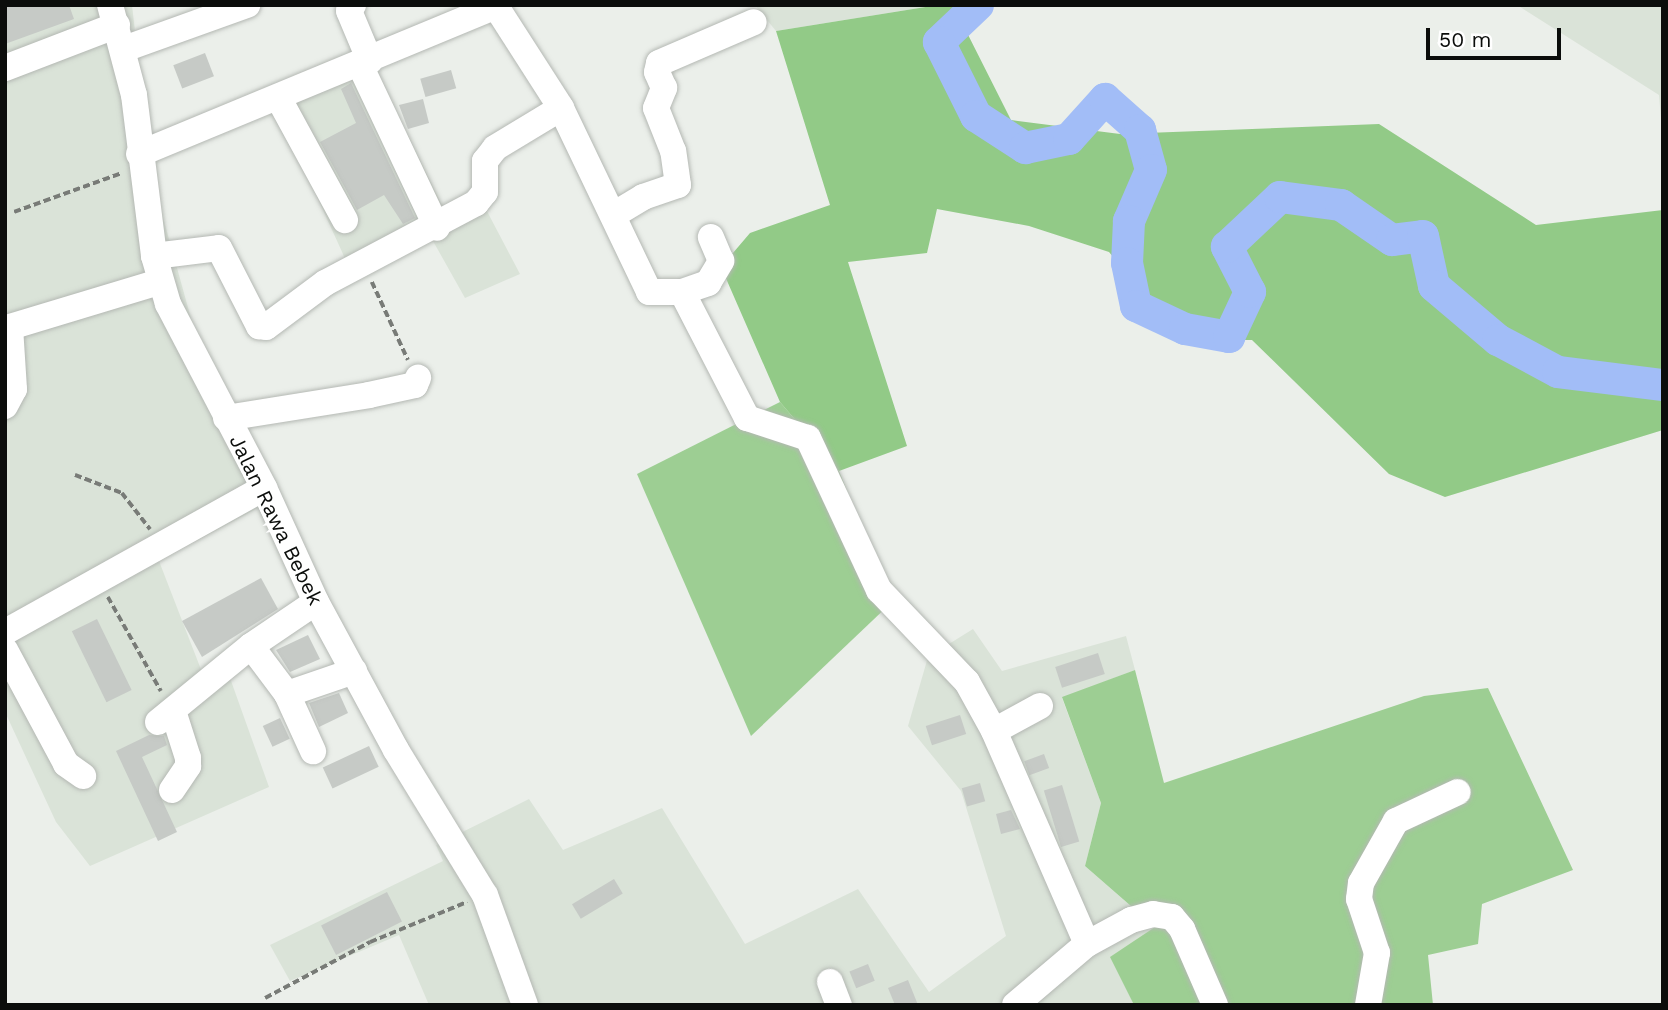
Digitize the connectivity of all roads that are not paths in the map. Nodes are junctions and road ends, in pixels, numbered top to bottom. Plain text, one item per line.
1 (247, 5) edge
2 (353, 5) edge
3 (496, 6) edge
4 (754, 22) dead end
5 (117, 27) edge
6 (365, 63) junction
7 (5, 68) edge
8 (279, 99) junction
9 (561, 108) junction
10 (140, 161) junction
11 (615, 214) junction
12 (345, 220) dead end
13 (437, 228) junction
14 (711, 237) dead end
15 (157, 269) junction
16 (682, 292) junction
17 (8, 324) edge
18 (418, 378) road end
19 (5, 406) edge
20 (226, 418) junction
21 (264, 488) junction
22 (316, 602) junction
23 (5, 632) edge
24 (251, 646) junction
25 (5, 650) edge
26 (355, 671) junction
27 (287, 694) junction
28 (1040, 706) dead end
29 (994, 731) junction
30 (313, 751) dead end
31 (83, 776) dead end
32 (172, 790) dead end
33 (1458, 792) dead end
34 (1087, 944) junction
35 (1026, 1001) edge
36 (525, 1005) edge
37 (1215, 1005) edge
38 (1367, 1005) edge

1 - 5 street
2 - 6 street
3 - 6 street
3 - 9 street
4 - 11 street
5 - 7 street
5 - 10 street, Jalan Rawa Bebek
6 - 8 street
6 - 13 street
8 - 10 street
8 - 12 street
9 - 11 street
9 - 13 street
10 - 15 street, Jalan Rawa Bebek
11 - 16 street
13 - 15 street
14 - 16 street
15 - 17 street
15 - 20 street, Jalan Rawa Bebek
16 - 29 street
17 - 19 street
18 - 20 street
20 - 21 street, Jalan Rawa Bebek
21 - 22 street, Jalan Rawa Bebek
21 - 23 street
22 - 24 street
22 - 26 street, Jalan Rawa Bebek
24 - 27 street
24 - 32 street
25 - 31 street
26 - 27 street
26 - 36 street, Jalan Rawa Bebek
27 - 30 street
28 - 29 street
29 - 34 street
33 - 38 street
34 - 35 street
34 - 37 street

